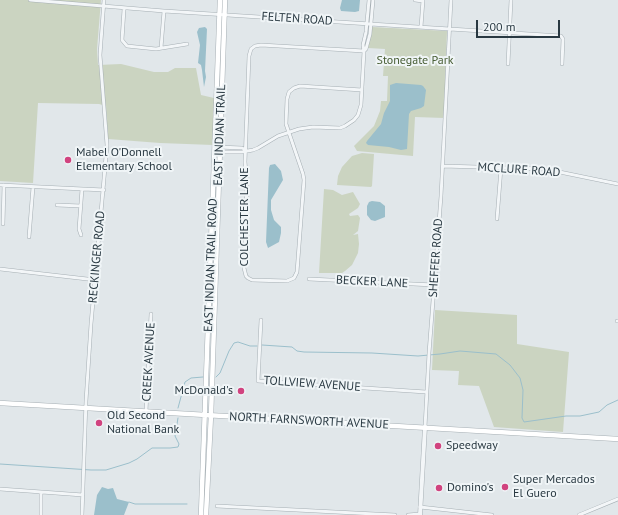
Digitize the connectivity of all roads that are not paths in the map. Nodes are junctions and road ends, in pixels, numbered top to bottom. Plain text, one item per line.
1 (30, 0) edge
2 (104, 0) edge
3 (220, 0) edge
4 (225, 0) edge
5 (369, 0) edge
6 (373, 0) edge
7 (415, 0) edge
8 (423, 0) edge
9 (451, 0) edge
10 (511, 0) edge
11 (103, 7) junction
12 (124, 9) junction
13 (164, 12) junction
14 (222, 15) junction
15 (367, 24) junction
16 (371, 24) junction
17 (421, 28) junction
18 (450, 29) junction
19 (510, 33) junction
20 (186, 44) dead end
21 (161, 48) junction
22 (364, 51) junction
23 (508, 64) dead end
24 (562, 64) dead end
25 (362, 90) junction
26 (288, 132) junction
27 (217, 150) junction
28 (246, 150) junction
29 (443, 166) junction
30 (501, 168) junction
31 (618, 184) edge
32 (2, 185) edge
33 (33, 187) junction
34 (82, 189) junction
35 (104, 190) junction
36 (57, 205) dead end
37 (81, 206) junction
38 (498, 219) dead end
39 (3, 224) dead end
40 (81, 235) dead end
41 (29, 237) dead end
42 (0, 269) edge
43 (309, 279) dead end
44 (96, 280) junction
45 (434, 285) junction
46 (151, 314) dead end
47 (261, 320) dead end
48 (426, 392) junction
49 (0, 403) edge
50 (86, 408) junction
51 (146, 411) junction
52 (208, 415) junction
53 (425, 427) junction
54 (618, 439) edge
55 (0, 489) edge
56 (42, 492) junction
57 (83, 495) junction
58 (618, 499) edge
59 (217, 506) dead end
60 (420, 507) junction
61 (41, 515) edge
62 (82, 515) edge
63 (201, 515) edge
64 (206, 515) edge
65 (396, 515) edge
66 (408, 515) edge
67 (420, 515) edge
68 (492, 515) edge
69 (579, 515) edge

1 - 11 street, FELTEN ROAD
2 - 11 street, RECKINGER ROAD
3 - 14 main road, EAST INDIAN TRAIL
4 - 14 main road, EAST INDIAN TRAIL
5 - 15 street
6 - 16 street
7 - 8 street
8 - 17 street
9 - 18 street, SHEFFER ROAD
10 - 19 street
11 - 12 street, FELTEN ROAD
11 - 35 street, RECKINGER ROAD
12 - 13 street, FELTEN ROAD
12 - 21 street
13 - 14 street, FELTEN ROAD
13 - 21 street
14 - 15 street, FELTEN ROAD
14 - 27 main road, EAST INDIAN TRAIL
15 - 16 street, FELTEN ROAD
15 - 22 street
16 - 17 street, FELTEN ROAD
16 - 22 street
17 - 18 street, FELTEN ROAD
18 - 19 street, FELTEN ROAD
18 - 29 street, SHEFFER ROAD
19 - 23 street
19 - 24 street, FELTEN ROAD
20 - 21 street
22 - 25 street
22 - 28 street
25 - 26 street
25 - 26 street
26 - 28 street
26 - 28 street, COLCHESTER LANE
27 - 28 street
27 - 52 main road, EAST INDIAN TRAIL
29 - 30 street, MCCLURE ROAD
29 - 45 street, SHEFFER ROAD
30 - 31 street, MCCLURE ROAD
30 - 38 street
32 - 33 street
32 - 39 street
33 - 34 street
33 - 41 street
34 - 35 street
34 - 37 street
35 - 44 street, RECKINGER ROAD
36 - 37 street
37 - 40 street
42 - 44 street
43 - 45 street, BECKER LANE
44 - 50 street, RECKINGER ROAD
45 - 48 street, SHEFFER ROAD
46 - 51 street, CREEK AVENUE
47 - 48 street, TOLLVIEW AVENUE
48 - 53 street, SHEFFER ROAD
49 - 50 main road, NORTH FARNSWORTH AVENUE
50 - 51 main road, NORTH FARNSWORTH AVENUE
50 - 57 street, RECKINGER ROAD
51 - 52 main road, NORTH FARNSWORTH AVENUE
52 - 53 main road, NORTH FARNSWORTH AVENUE
52 - 63 main road
52 - 64 main road
53 - 54 main road, NORTH FARNSWORTH AVENUE
53 - 60 street, SHEFFER ROAD
55 - 56 street
56 - 57 street
56 - 61 street
57 - 62 street, RECKINGER ROAD
58 - 69 street
59 - 65 street
60 - 67 street, SHEFFER ROAD
60 - 68 street
66 - 67 street

